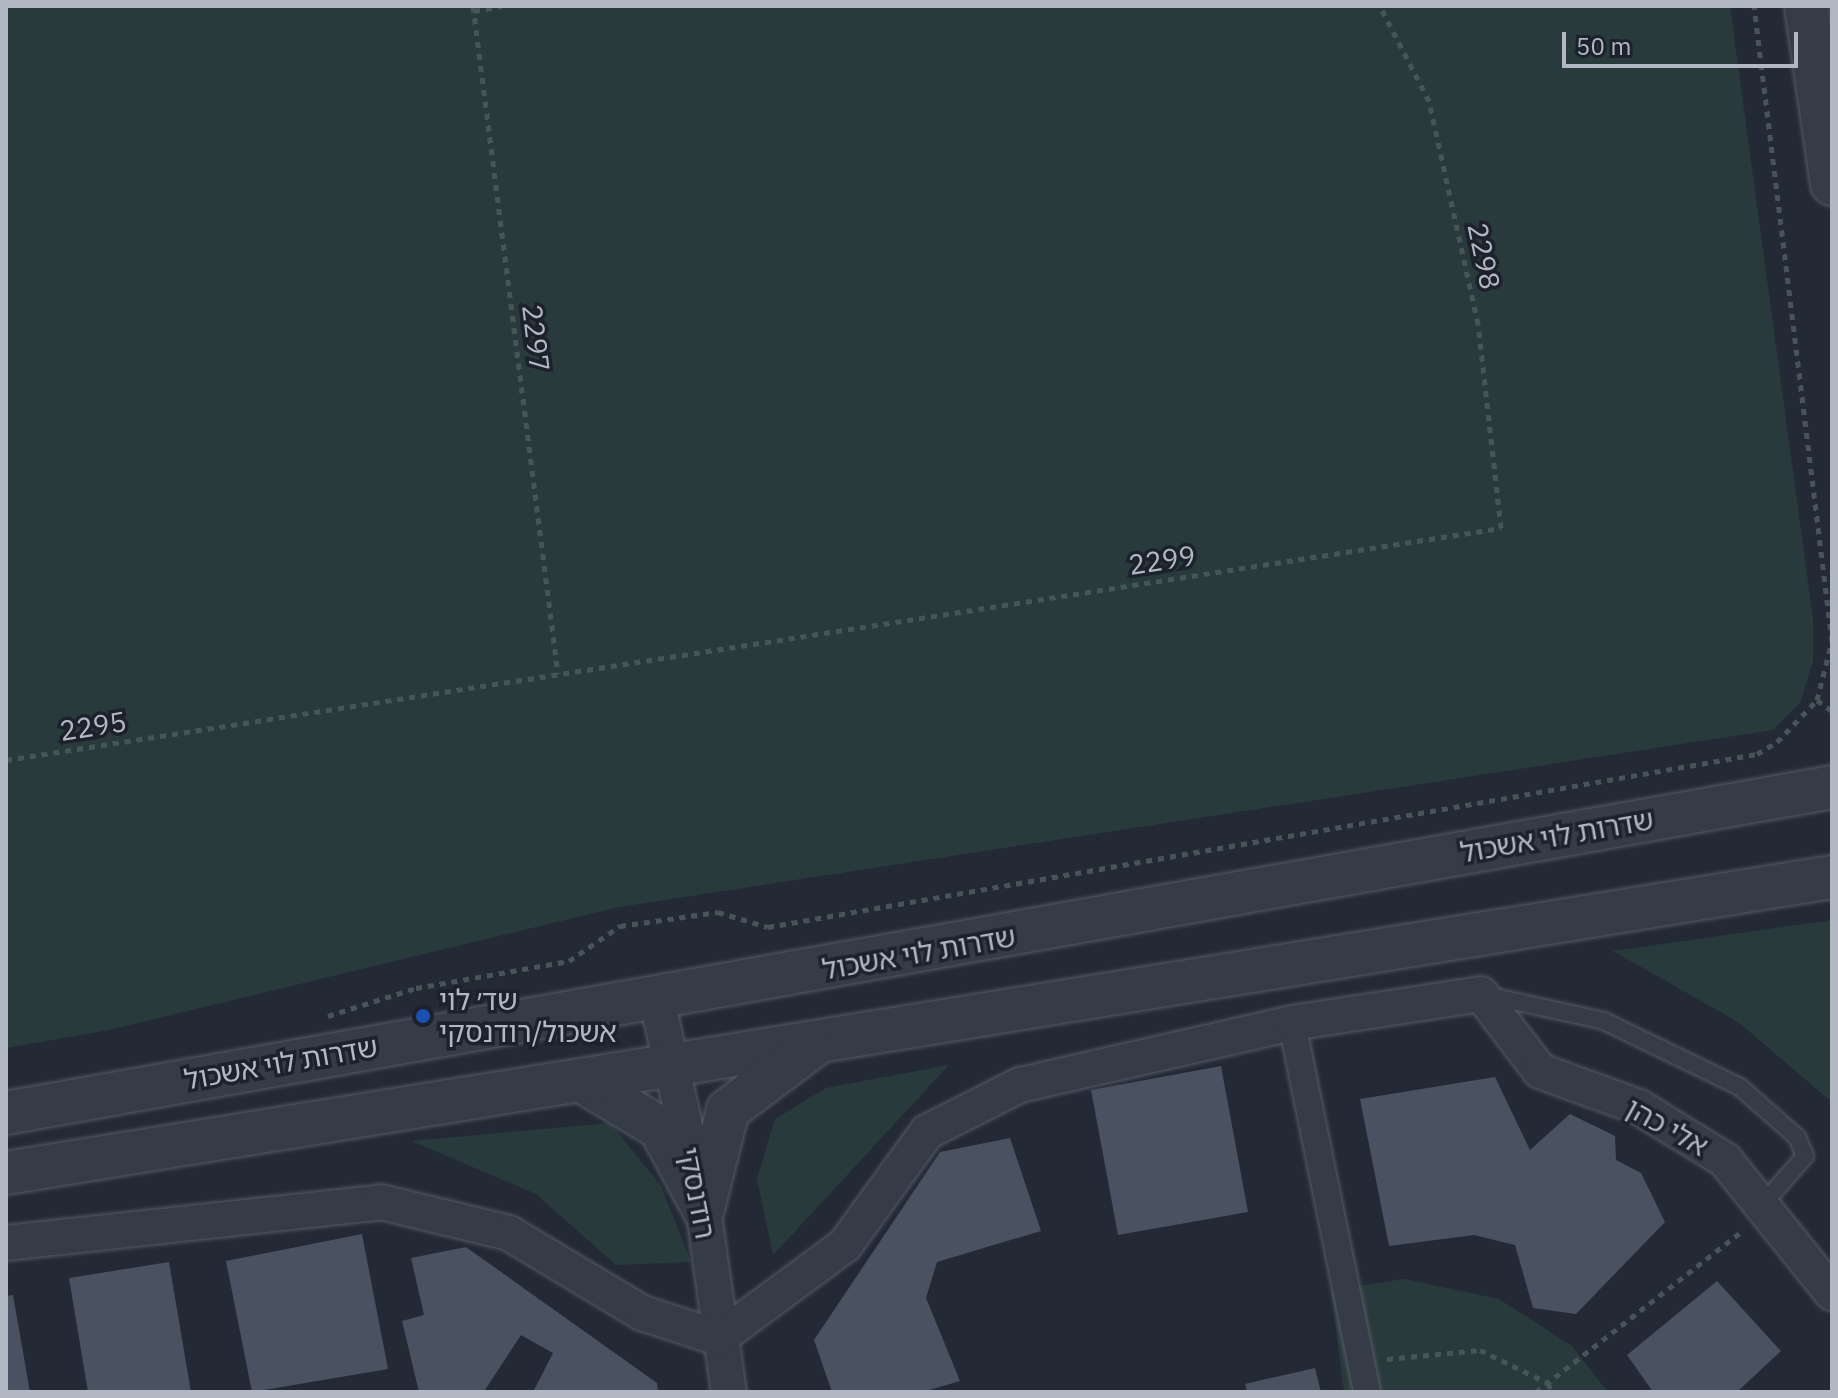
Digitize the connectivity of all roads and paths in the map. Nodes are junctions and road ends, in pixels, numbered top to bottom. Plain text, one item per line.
1 (502, 6) edge
2 (1380, 6) edge
3 (1754, 6) edge
4 (1806, 6) edge
5 (474, 9) edge
6 (1832, 184) edge
7 (1501, 528) joint
8 (558, 674) junction
9 (1817, 700) junction
10 (1832, 711) edge
11 (1832, 753) edge
12 (6, 760) edge
13 (1832, 787) edge
14 (1780, 795) junction
15 (1832, 877) edge
16 (1784, 885) junction
17 (1832, 893) edge
18 (1481, 994) junction
19 (656, 995) junction
20 (319, 1019) dead end
21 (1292, 1023) junction
22 (818, 1042) junction
23 (670, 1068) junction
24 (582, 1081) junction
25 (6, 1113) edge
26 (6, 1173) edge
27 (1767, 1207) junction
28 (703, 1208) junction
29 (6, 1243) edge
30 (1832, 1293) edge
31 (719, 1338) junction
32 (1362, 1361) junction
33 (1548, 1383) junction
34 (729, 1392) edge
35 (1367, 1392) edge
36 (1536, 1392) edge
37 (1552, 1392) edge

1 - 5 path
2 - 7 path, 2298
3 - 9 path
4 - 6 street
5 - 8 path, 2297
7 - 8 path, 2299
8 - 12 path, 2295
9 - 10 path
9 - 20 path
11 - 14 street
13 - 14 street, שדרות לוי אשכול
14 - 19 street, שדרות לוי אשכול
15 - 16 street
16 - 17 street
16 - 22 street
18 - 21 street
18 - 27 street, אלי כהן
18 - 27 lane
19 - 23 street, רודנסקי
19 - 25 street, שדרות לוי אשכול
21 - 31 street
21 - 32 street
22 - 23 street
22 - 28 street
23 - 24 street
23 - 28 street, רודנסקי
24 - 26 street
24 - 28 street
27 - 30 street, אלי כהן
27 - 33 path
28 - 31 street, רודנסקי
29 - 31 street
31 - 34 street, רודנסקי
32 - 33 path
32 - 35 street
33 - 36 path
33 - 37 path

